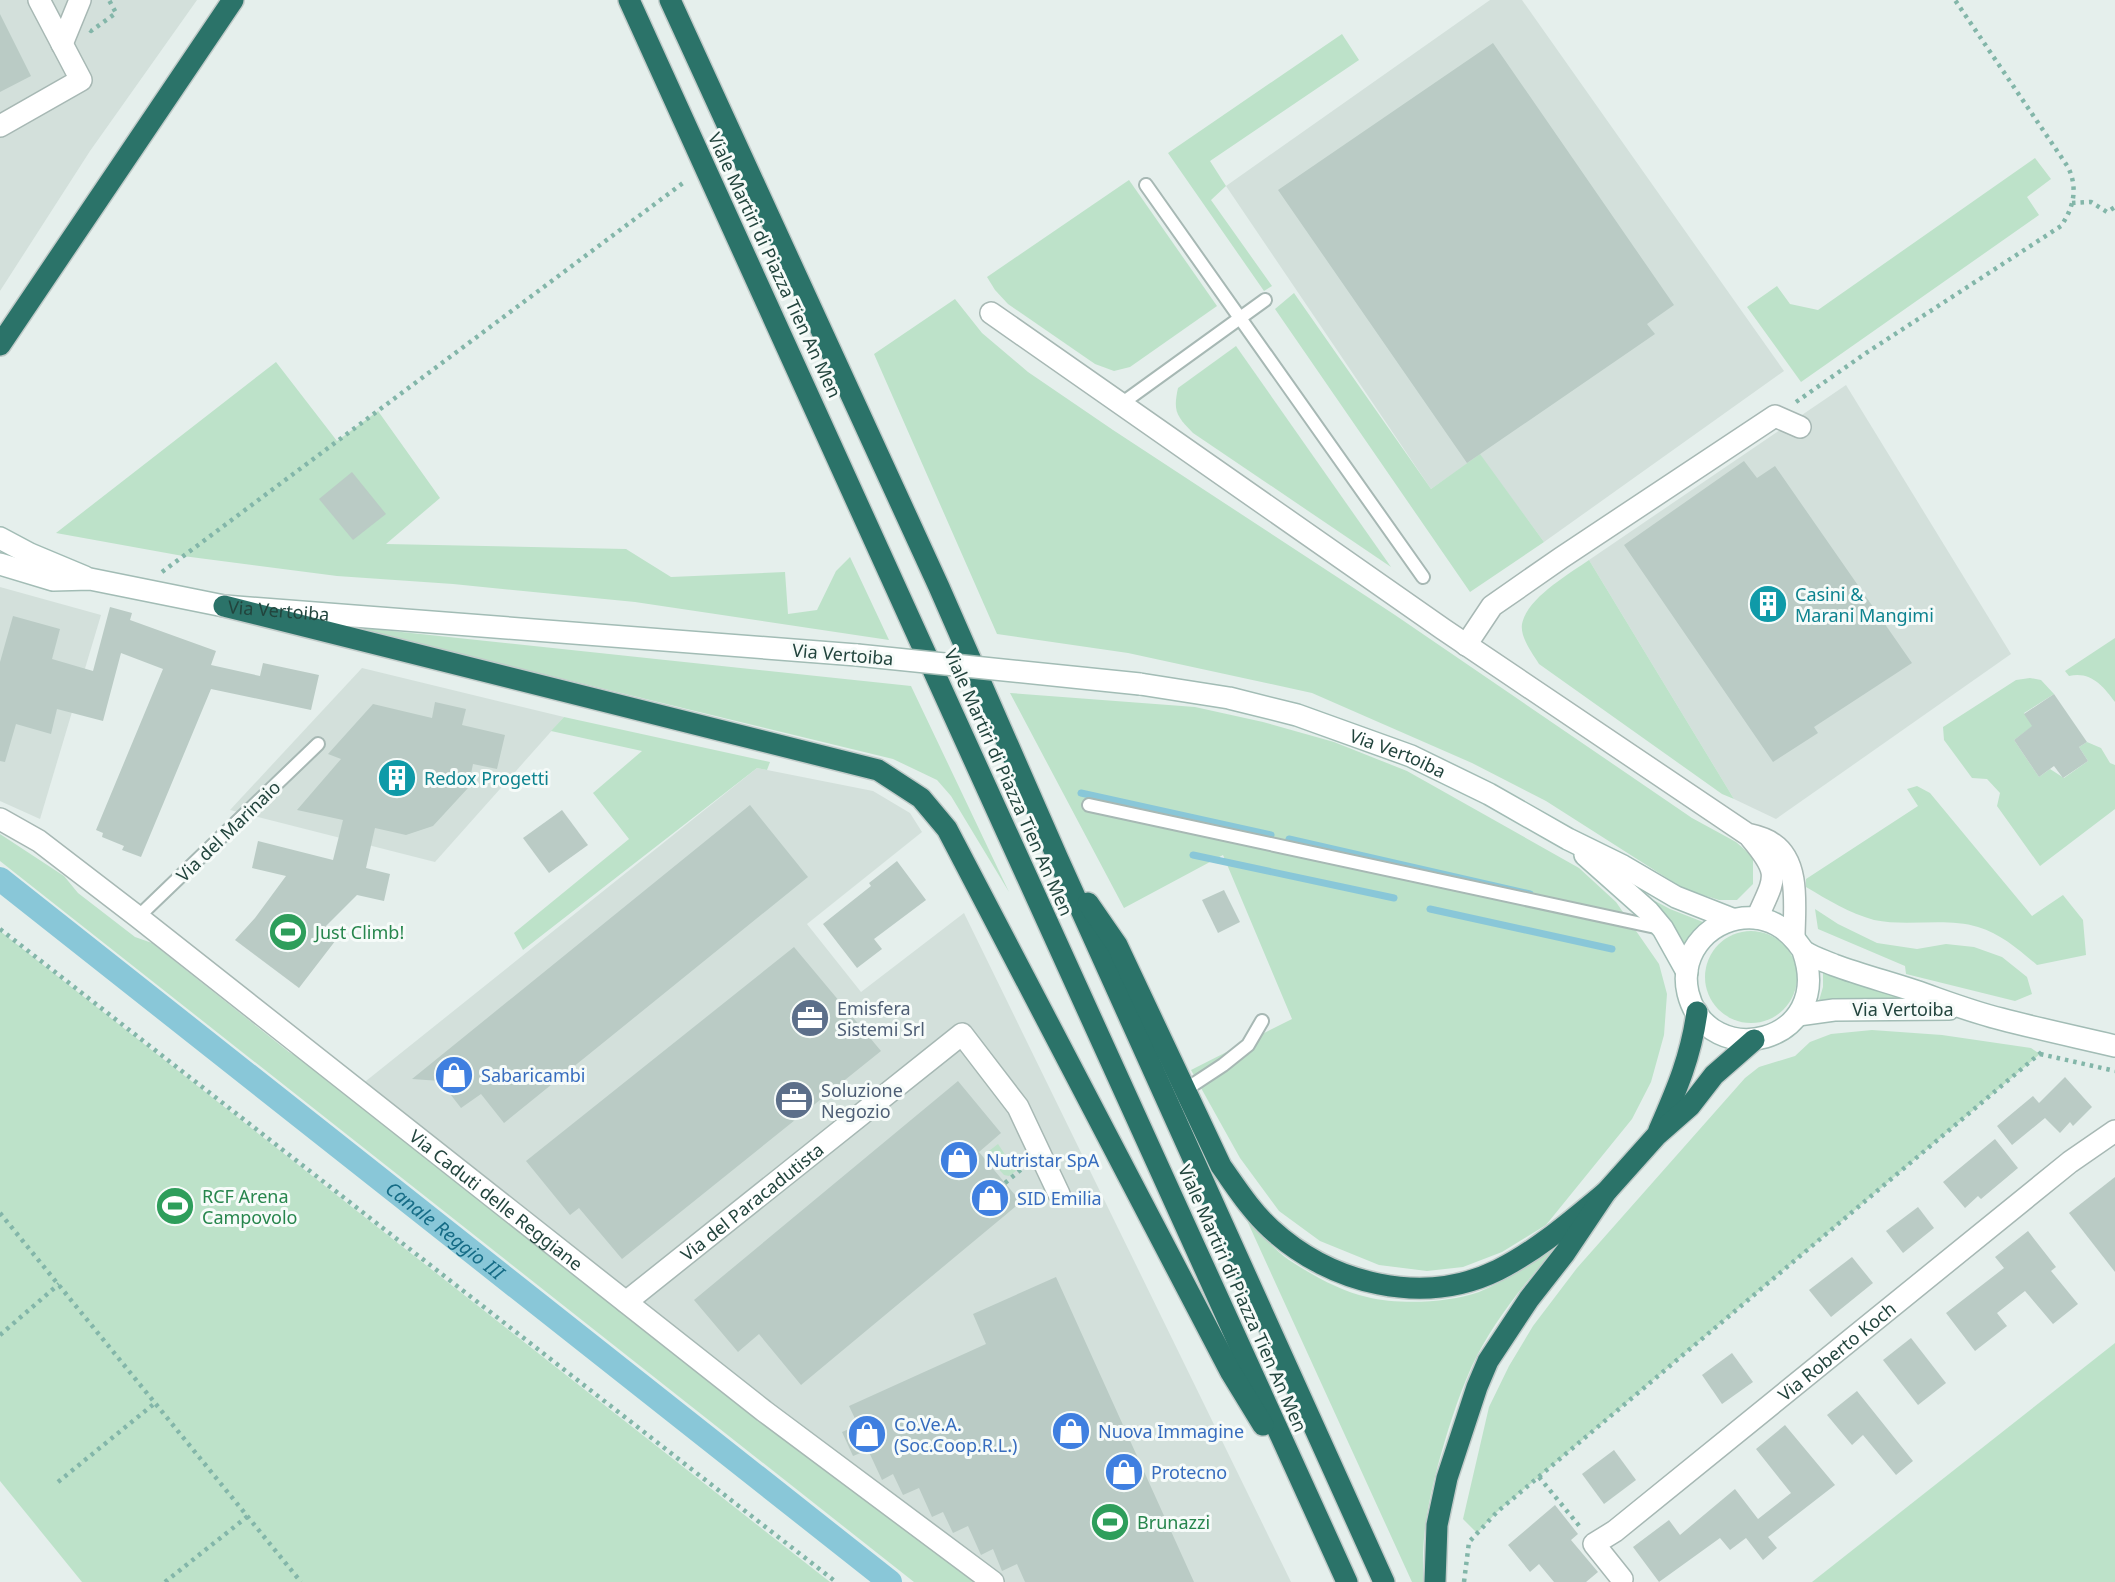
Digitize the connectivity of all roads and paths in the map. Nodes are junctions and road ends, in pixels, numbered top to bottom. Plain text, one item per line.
1 (39, 0) edge
2 (80, 0) edge
3 (233, 0) edge
4 (629, 0) edge
5 (670, 0) edge
6 (1955, 0) edge
7 (62, 44) junction
8 (0, 126) edge
9 (683, 183) dead end
10 (1146, 185) dead end
11 (2072, 203) junction
12 (2115, 207) edge
13 (1265, 300) dead end
14 (991, 313) dead end
15 (1240, 318) junction
16 (0, 345) edge
17 (1121, 404) junction
18 (1775, 416) junction
19 (1800, 427) dead end
20 (0, 538) edge
21 (0, 564) edge
22 (1423, 576) dead end
23 (90, 579) junction
24 (139, 589) junction
25 (224, 606) junction
26 (1466, 645) junction
27 (318, 744) dead end
28 (1089, 805) dead end
29 (0, 819) edge
30 (1748, 834) junction
31 (1568, 839) junction
32 (1058, 859) junction
33 (138, 917) junction
34 (1757, 918) junction
35 (1732, 919) junction
36 (0, 929) edge
37 (1663, 929) junction
38 (1798, 944) junction
39 (1687, 972) junction
40 (1966, 1010) junction
41 (1696, 1012) junction
42 (1798, 1015) junction
43 (1262, 1021) dead end
44 (1754, 1040) junction
45 (2115, 1046) edge
46 (2115, 1071) edge
47 (1185, 1090) junction
48 (2115, 1131) edge
49 (1657, 1135) junction
50 (1606, 1192) junction
51 (1059, 1194) dead end
52 (0, 1213) edge
53 (59, 1284) junction
54 (626, 1303) junction
55 (0, 1335) edge
56 (155, 1404) junction
57 (1539, 1477) junction
58 (58, 1482) dead end
59 (1306, 1493) junction
60 (248, 1516) junction
61 (1594, 1544) junction
62 (1622, 1579) dead end
63 (164, 1582) edge
64 (301, 1582) edge
65 (836, 1582) edge
66 (993, 1582) edge
67 (1347, 1582) edge
68 (1384, 1582) edge
69 (1435, 1582) edge
70 (1464, 1582) edge

1 - 7 street
2 - 7 street
3 - 16 highway
4 - 59 highway, Viale Martiri di Piazza Tien An Men
5 - 32 highway, Viale Martiri di Piazza Tien An Men
6 - 11 path
7 - 8 street
9 - 24 path
10 - 15 lane
11 - 12 path
11 - 18 path
13 - 15 lane
14 - 17 street
15 - 17 lane
15 - 22 lane
17 - 26 street
18 - 19 street
18 - 26 street
20 - 23 street, Via Vertoiba
21 - 23 street, Via Vertoiba
23 - 24 street, Via Vertoiba
24 - 25 street, Via Vertoiba
25 - 31 street, Via Vertoiba, bridge
25 - 59 highway
26 - 30 street
27 - 33 lane, Via del Marinaio
28 - 37 lane
29 - 33 street, Via Caduti delle Reggiane
30 - 34 street
30 - 38 street
31 - 35 street, Via Vertoiba
31 - 37 street, Via Vertoiba
32 - 47 highway
32 - 68 highway, Viale Martiri di Piazza Tien An Men
33 - 54 street, Via Caduti delle Reggiane
34 - 35 street, Via Vertoiba
34 - 38 street, Via Vertoiba
35 - 39 street
36 - 65 path
37 - 39 street, Via Vertoiba
38 - 40 street, Via Vertoiba
38 - 42 street
39 - 41 street, Via Vertoiba
40 - 42 street, Via Vertoiba
40 - 45 street, Via Vertoiba
41 - 44 street
41 - 49 highway
42 - 44 street, Via Vertoiba
43 - 47 lane
44 - 49 highway
46 - 57 path
47 - 50 highway
48 - 61 street, Via Roberto Koch
49 - 50 highway
50 - 69 highway
51 - 54 street, Via del Paracadutista
52 - 53 path
53 - 55 path
53 - 56 path
54 - 66 street, Via Caduti delle Reggiane
56 - 58 path
56 - 60 path
57 - 61 path
57 - 70 path
59 - 67 highway, Viale Martiri di Piazza Tien An Men
60 - 63 path
60 - 64 path
61 - 62 street

